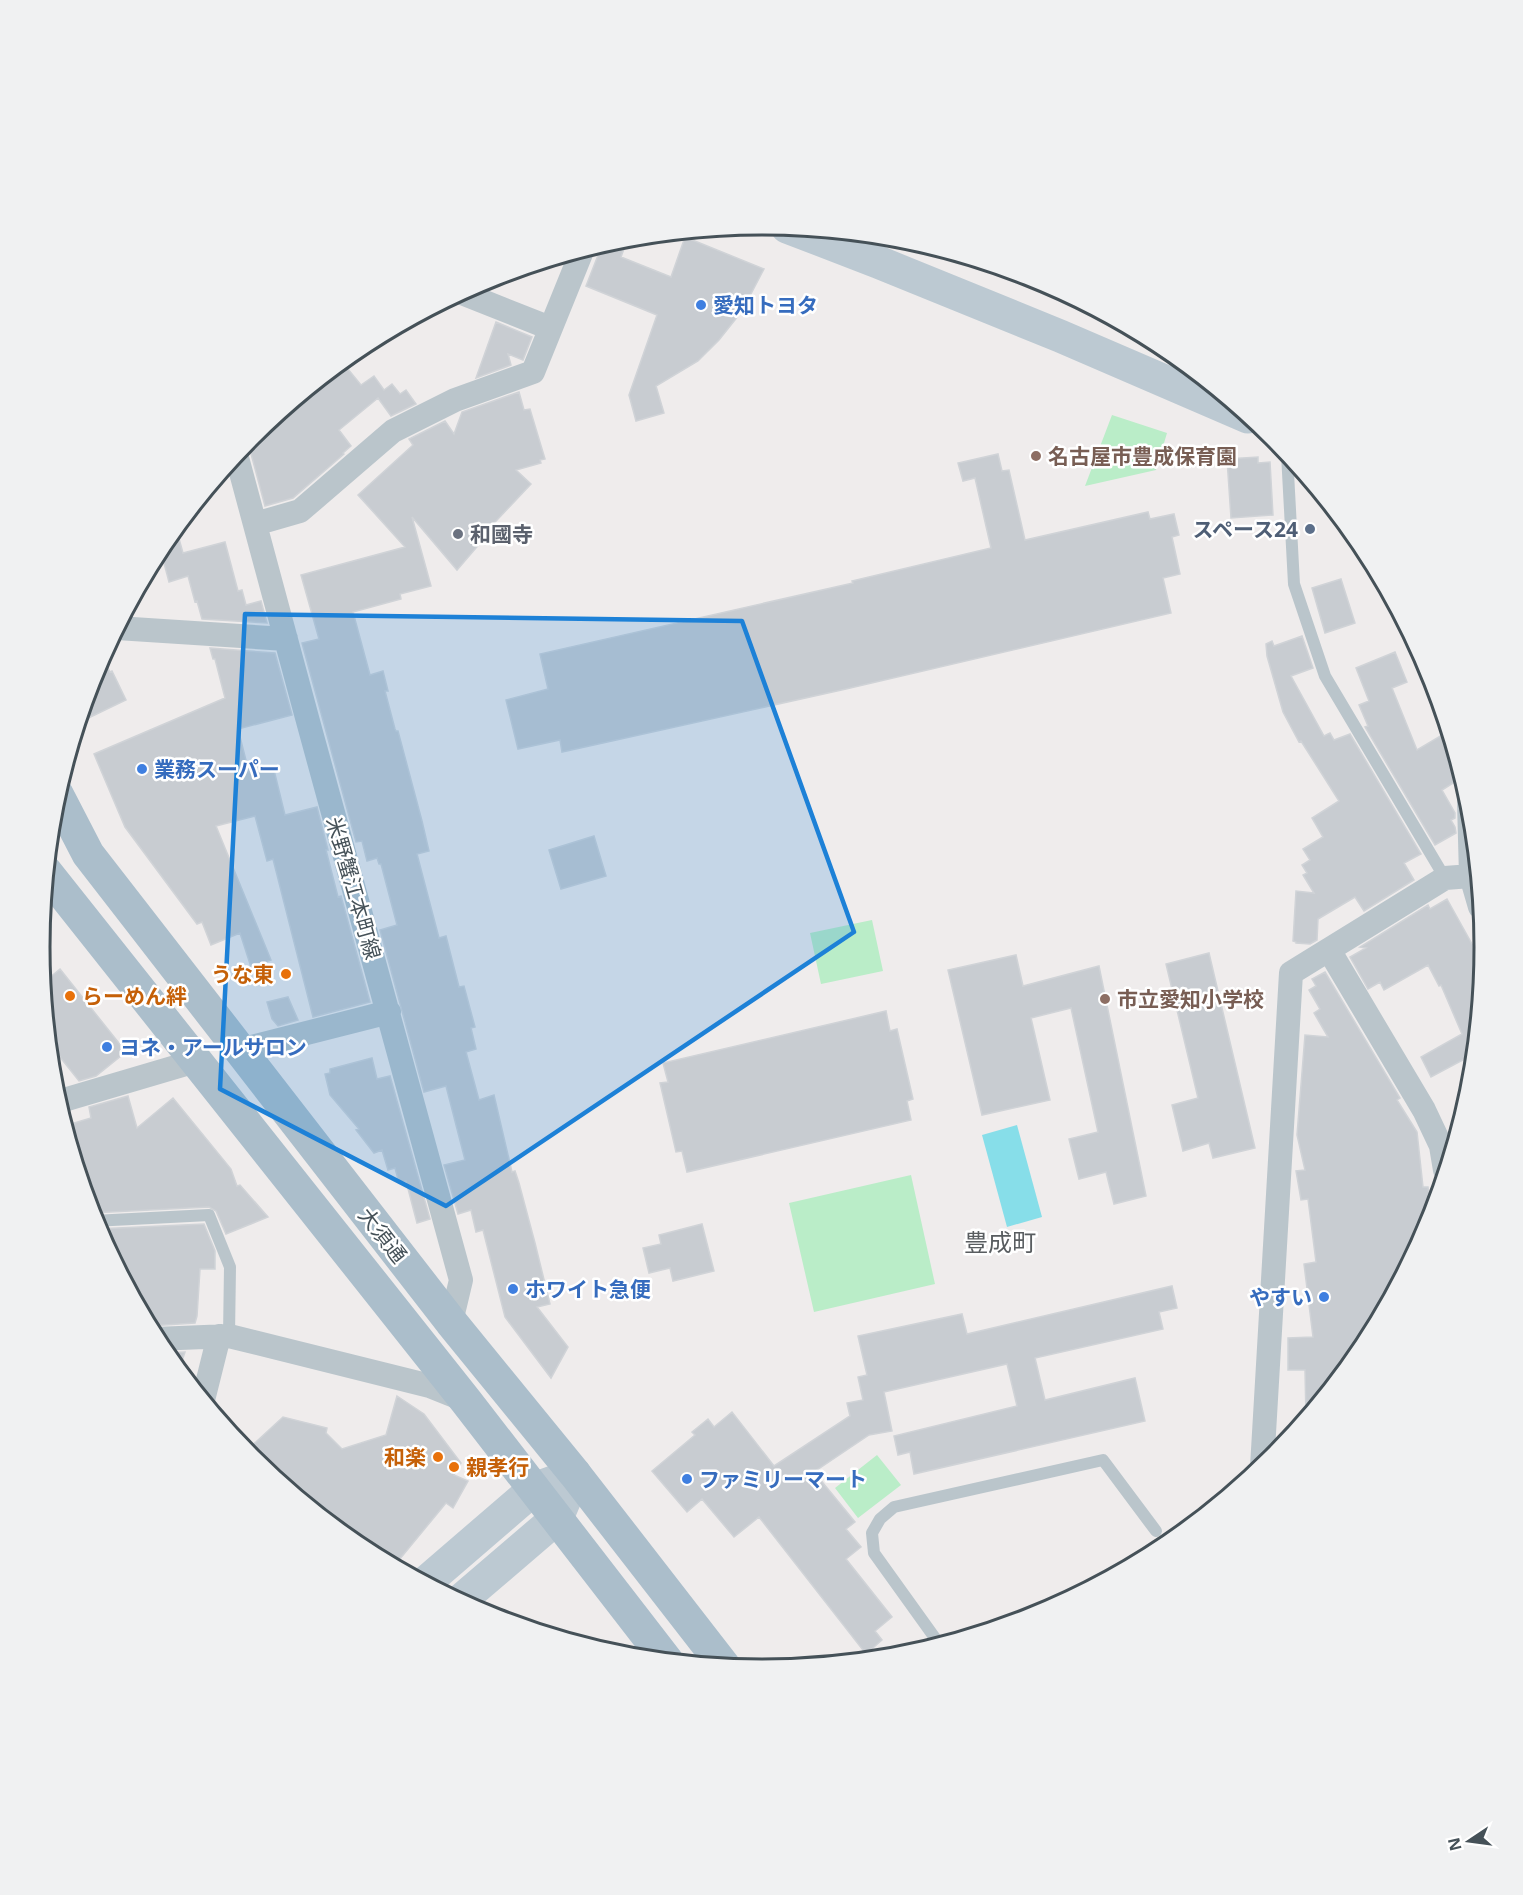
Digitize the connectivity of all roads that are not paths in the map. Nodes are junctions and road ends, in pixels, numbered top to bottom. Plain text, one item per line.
1 (812, 237) edge
2 (578, 260) edge
3 (474, 297) edge
4 (550, 328) junction
5 (1225, 407) edge
6 (239, 464) edge
7 (1288, 468) edge
8 (255, 524) junction
9 (125, 629) edge
10 (286, 639) junction
11 (64, 807) edge
12 (1469, 876) edge
13 (1446, 878) junction
14 (53, 882) edge
15 (1329, 950) junction
16 (389, 1012) junction
17 (240, 1050) junction
18 (196, 1061) junction
19 (66, 1099) edge
20 (1443, 1154) edge
21 (104, 1220) edge
22 (451, 1322) junction
23 (224, 1336) junction
24 (166, 1339) edge
25 (206, 1392) edge
26 (466, 1401) junction
27 (1267, 1449) edge
28 (575, 1474) junction
29 (534, 1489) junction
30 (557, 1518) junction
31 (1156, 1531) dead end
32 (431, 1578) edge
33 (468, 1595) edge
34 (935, 1638) edge
35 (654, 1651) edge
36 (718, 1658) edge

1 - 5 street
2 - 4 street
3 - 4 street
4 - 8 street
6 - 8 street, 米野蟹江本町線
7 - 13 lane
8 - 10 street, 米野蟹江本町線
9 - 10 street
10 - 16 street, 米野蟹江本町線
11 - 17 main road, 大須通
12 - 13 street
13 - 15 street
14 - 18 main road, 大須通
15 - 20 street
15 - 27 street
16 - 17 street
16 - 22 street, 米野蟹江本町線
17 - 22 main road, 大須通
18 - 19 street
18 - 26 main road, 大須通
21 - 23 lane
22 - 28 main road, 大須通
23 - 24 street
23 - 25 street
23 - 26 street
26 - 29 main road, 大須通
28 - 29 street
28 - 30 street
28 - 36 main road, 大須通
29 - 30 main road, 大須通
29 - 32 street
30 - 33 street
30 - 35 main road, 大須通
31 - 34 lane

